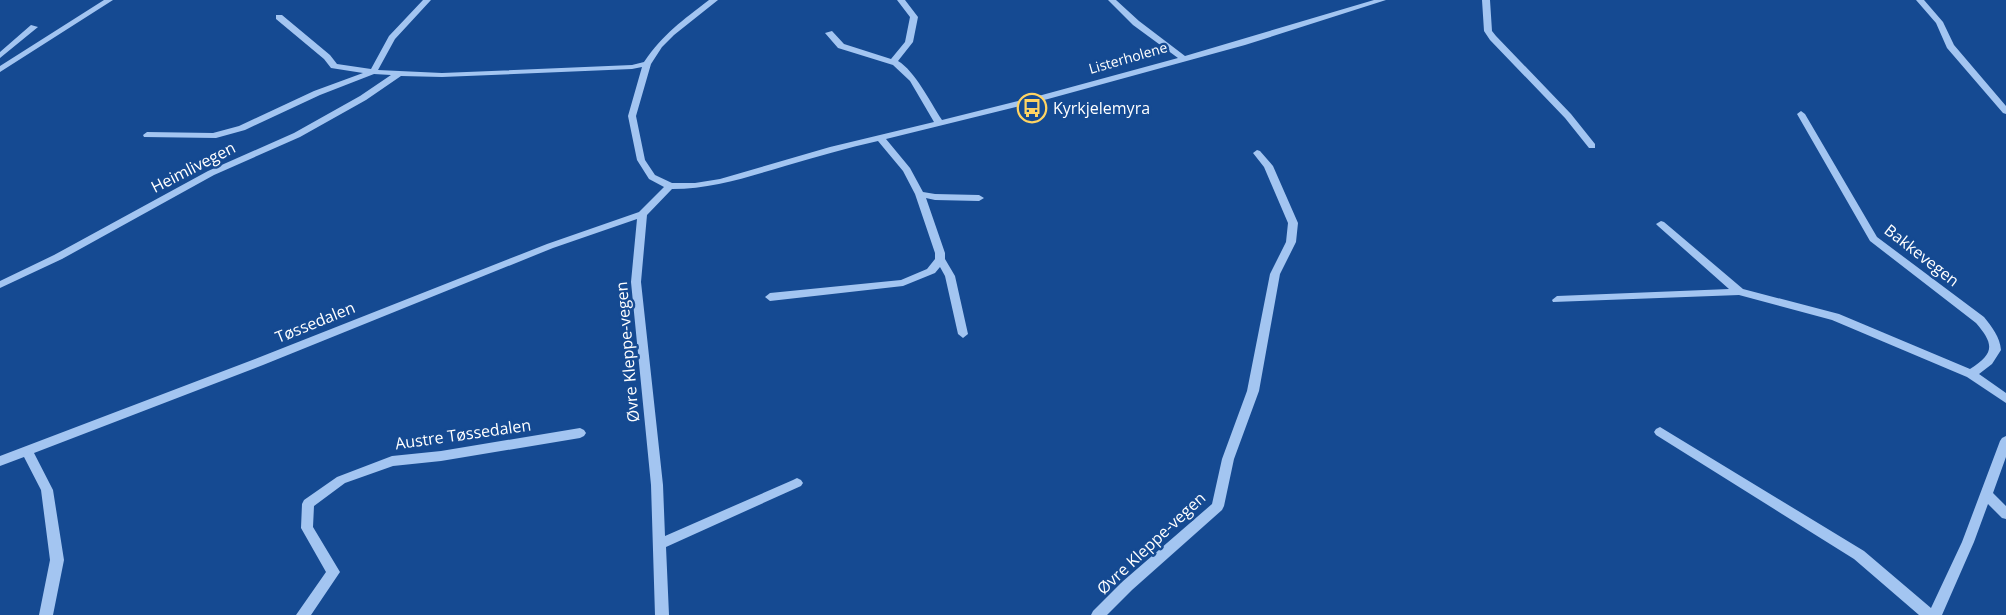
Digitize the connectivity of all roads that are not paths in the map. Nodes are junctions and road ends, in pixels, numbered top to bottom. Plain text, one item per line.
1 (109, 0) edge
2 (428, 0) edge
3 (714, 0) edge
4 (902, 0) edge
5 (1112, 0) edge
6 (1382, 0) edge
7 (1486, 0) edge
8 (1920, 0) edge
9 (279, 17) dead end
10 (34, 27) dead end
11 (829, 33) dead end
12 (0, 56) edge
13 (1183, 58) junction
14 (647, 64) junction
15 (900, 64) junction
16 (0, 70) edge
17 (373, 72) junction
18 (398, 74) junction
19 (2006, 111) edge
20 (1801, 114) dead end
21 (938, 121) junction
22 (147, 135) dead end
23 (880, 137) junction
24 (1592, 146) dead end
25 (1257, 153) dead end
26 (670, 186) junction
27 (921, 194) junction
28 (979, 198) dead end
29 (642, 214) junction
30 (1661, 224) dead end
31 (940, 259) junction
32 (0, 285) edge
33 (1739, 292) junction
34 (770, 297) dead end
35 (1557, 300) dead end
36 (963, 334) dead end
37 (1971, 374) junction
38 (2006, 399) edge
39 (1660, 432) dead end
40 (580, 433) dead end
41 (2006, 441) edge
42 (27, 450) junction
43 (0, 461) edge
44 (797, 483) dead end
45 (1986, 494) junction
46 (2006, 514) edge
47 (660, 544) junction
48 (46, 615) edge
49 (303, 615) edge
50 (662, 615) edge
51 (1098, 615) edge
52 (1929, 615) edge
53 (1935, 615) edge

1 - 16 street
2 - 17 street
3 - 14 street
4 - 15 street
5 - 13 street
6 - 13 street, Listerholene
7 - 24 street
8 - 19 street
9 - 17 street, Heimlivegen
10 - 12 street
11 - 15 street
13 - 21 street, Listerholene
14 - 18 street, Heimlivegen
14 - 26 street
15 - 21 street
17 - 18 street, Heimlivegen
17 - 22 street, Heimlivegen
18 - 32 street, Heimlivegen
20 - 37 street, Bakkevegen
21 - 23 street, Listerholene
23 - 26 street, Listerholene
23 - 27 street
25 - 51 street, Øvre Kleppe-vegen
26 - 29 street
27 - 28 street
27 - 31 street
29 - 42 street, Tøssedalen
29 - 47 street, Øvre Kleppe-vegen
30 - 33 street
31 - 34 street
31 - 36 street
33 - 35 street
33 - 37 street
37 - 38 street
39 - 52 street
40 - 49 street, Austre Tøssedalen
41 - 45 street
42 - 43 street, Tøssedalen
42 - 48 street
44 - 47 street
45 - 46 street
45 - 53 street
47 - 50 street, Øvre Kleppe-vegen

